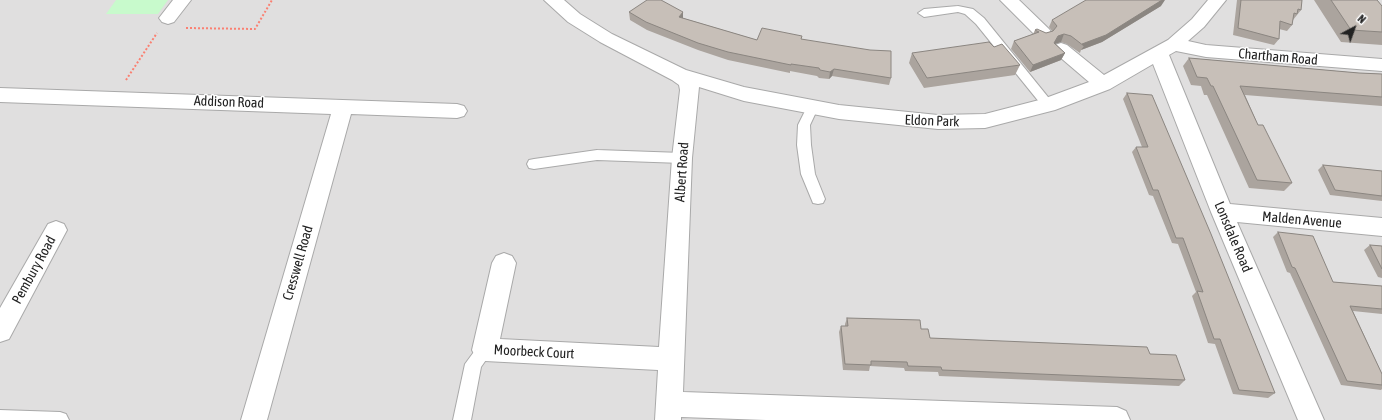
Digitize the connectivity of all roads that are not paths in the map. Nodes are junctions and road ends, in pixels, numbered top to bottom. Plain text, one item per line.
1 (182, 0) edge
2 (553, 0) edge
3 (1009, 0) edge
4 (1217, 0) edge
5 (924, 13) dead end
6 (164, 23) road end
7 (1043, 33) edge
8 (1061, 49) edge
9 (1167, 49) junction
10 (1382, 65) edge
11 (679, 75) junction
12 (1103, 84) junction
13 (0, 95) edge
14 (1048, 105) junction
15 (343, 106) junction
16 (812, 108) junction
17 (457, 111) dead end
18 (682, 158) junction
19 (534, 164) dead end
20 (818, 199) dead end
21 (1222, 212) junction
22 (1382, 227) edge
23 (56, 230) dead end
24 (504, 263) dead end
25 (0, 331) edge
26 (485, 350) junction
27 (671, 359) junction
28 (668, 412) edge
29 (888, 416) edge
30 (0, 418) edge
31 (60, 420) edge
32 (254, 420) edge
33 (462, 420) edge
34 (1117, 420) edge
35 (1311, 420) edge

1 - 6 street
2 - 11 street, Albert Road
3 - 7 street
4 - 9 street, Eldon Park
5 - 14 lane
8 - 12 street
9 - 10 street, Chartham Road
9 - 12 street, Eldon Park
9 - 21 street, Lonsdale Road
11 - 16 street, Eldon Park
11 - 18 street, Albert Road
12 - 14 street, Eldon Park
13 - 15 street, Addison Road
14 - 16 street, Eldon Park
15 - 17 street, Addison Road
15 - 32 street, Cresswell Road
16 - 20 lane
18 - 19 lane
18 - 27 street, Albert Road
21 - 22 street, Malden Avenue
21 - 35 street, Lonsdale Road
23 - 25 street, Pembury Road
24 - 26 street, Moorbeck Court
26 - 27 street, Moorbeck Court
26 - 33 lane
27 - 28 street, Albert Road
28 - 29 street
29 - 34 street
30 - 31 lane

